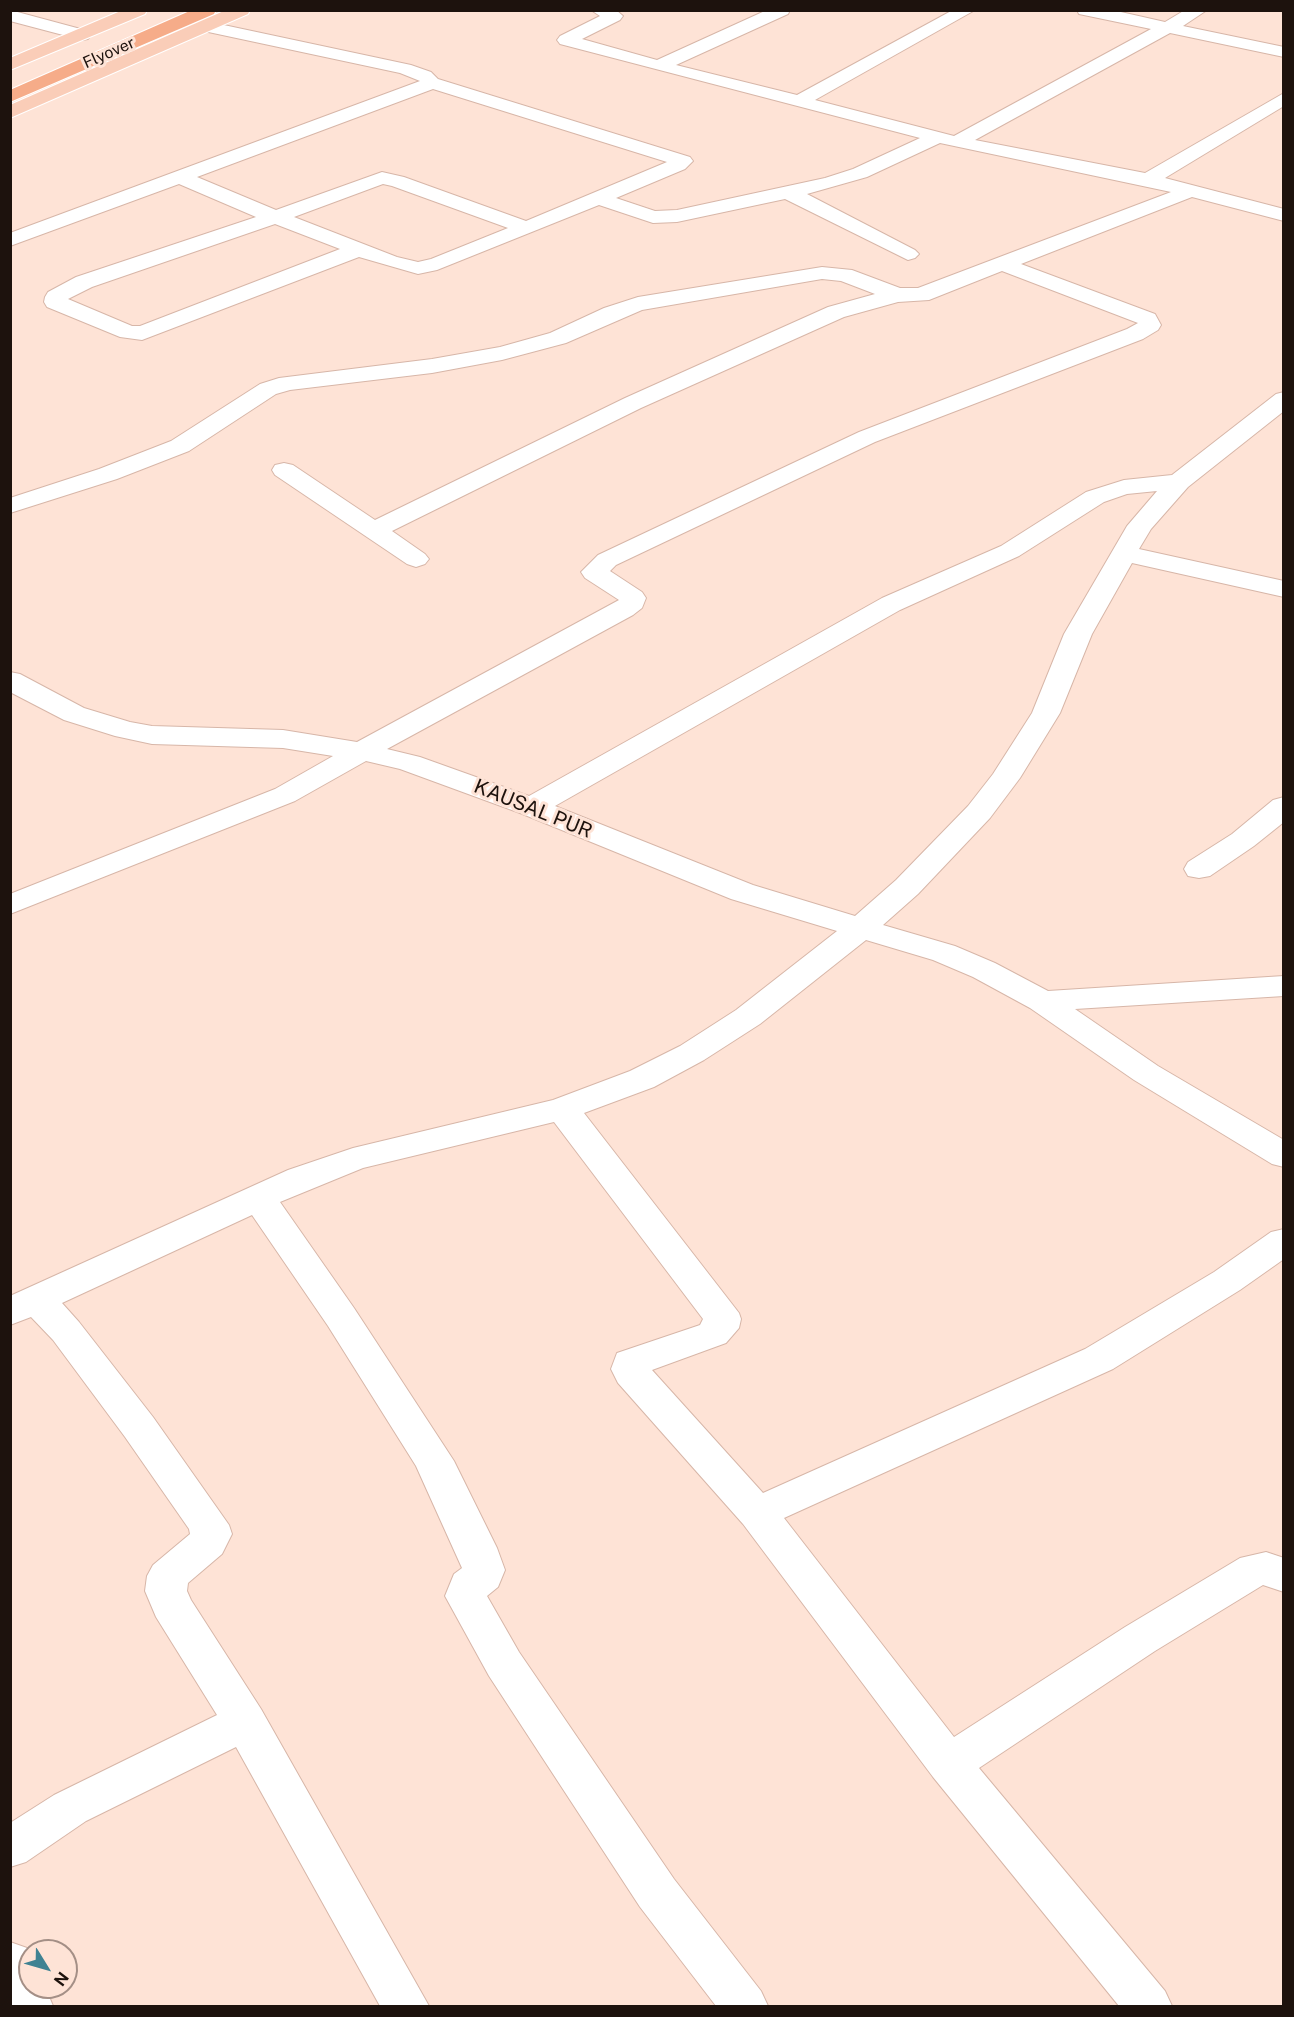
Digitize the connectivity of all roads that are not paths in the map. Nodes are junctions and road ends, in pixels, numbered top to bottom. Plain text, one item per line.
1 (139, 10) edge
2 (171, 10) edge
3 (242, 10) edge
4 (599, 10) edge
5 (782, 10) edge
6 (967, 10) edge
7 (1085, 10) edge
8 (1199, 10) edge
9 (10, 15) edge
10 (206, 18) edge
11 (1168, 28) junction
12 (82, 35) junction
13 (1284, 52) edge
14 (10, 65) edge
15 (659, 66) junction
16 (10, 79) edge
17 (432, 83) junction
18 (10, 97) edge
19 (1284, 98) edge
20 (799, 101) junction
21 (10, 112) edge
22 (948, 139) junction
23 (180, 177) junction
24 (1148, 180) junction
25 (1191, 191) junction
26 (787, 192) junction
27 (597, 198) junction
28 (1284, 215) edge
29 (275, 217) junction
30 (526, 228) junction
31 (10, 240) edge
32 (360, 249) junction
33 (908, 254) dead end
34 (1002, 264) junction
35 (897, 295) junction
36 (1284, 399) edge
37 (284, 470) dead end
38 (1179, 482) junction
39 (10, 506) edge
40 (373, 531) junction
41 (1125, 554) junction
42 (416, 559) dead end
43 (1284, 590) edge
44 (10, 680) edge
45 (364, 752) junction
46 (1284, 806) edge
47 (531, 807) junction
48 (1199, 869) dead end
49 (10, 905) edge
50 (862, 927) junction
51 (1284, 986) edge
52 (1042, 1001) junction
53 (562, 1109) junction
54 (1284, 1156) edge
55 (260, 1199) junction
56 (1284, 1241) edge
57 (24, 1306) edge
58 (757, 1513) junction
59 (1278, 1567) edge
60 (245, 1722) junction
61 (949, 1764) junction
62 (10, 1848) edge
63 (10, 1963) edge
64 (28, 2007) edge
65 (405, 2007) edge
66 (744, 2007) edge
67 (1148, 2007) edge

1 - 12 main road
2 - 16 highway
3 - 10 main road
4 - 15 street
5 - 15 street
6 - 20 street
7 - 11 street
8 - 11 street
9 - 12 street
10 - 17 street
10 - 18 highway, Flyover
10 - 21 main road
11 - 13 street
11 - 22 street
12 - 14 main road
15 - 20 street
17 - 23 street
17 - 27 street
19 - 24 street
20 - 22 street
22 - 24 street
22 - 26 street
23 - 29 street
23 - 31 street
24 - 25 street
25 - 28 street
25 - 34 street
26 - 27 street
26 - 33 street
27 - 30 street
29 - 30 street
29 - 32 street
29 - 32 street
30 - 32 street
34 - 35 street
34 - 45 street
35 - 39 street
35 - 40 street
36 - 38 street
37 - 40 street
38 - 41 street
38 - 47 street
40 - 42 street
41 - 43 street
41 - 50 street
44 - 45 street, KAUSAL PUR
45 - 47 street, KAUSAL PUR
45 - 49 street
46 - 48 street
47 - 50 street, KAUSAL PUR
50 - 52 street, KAUSAL PUR
50 - 53 street
51 - 52 street
52 - 54 street, KAUSAL PUR
53 - 55 street
53 - 58 street
55 - 57 street
55 - 66 street
56 - 58 street
57 - 60 street
58 - 61 street
59 - 61 street
60 - 62 street
60 - 65 street
61 - 67 street
63 - 64 street

